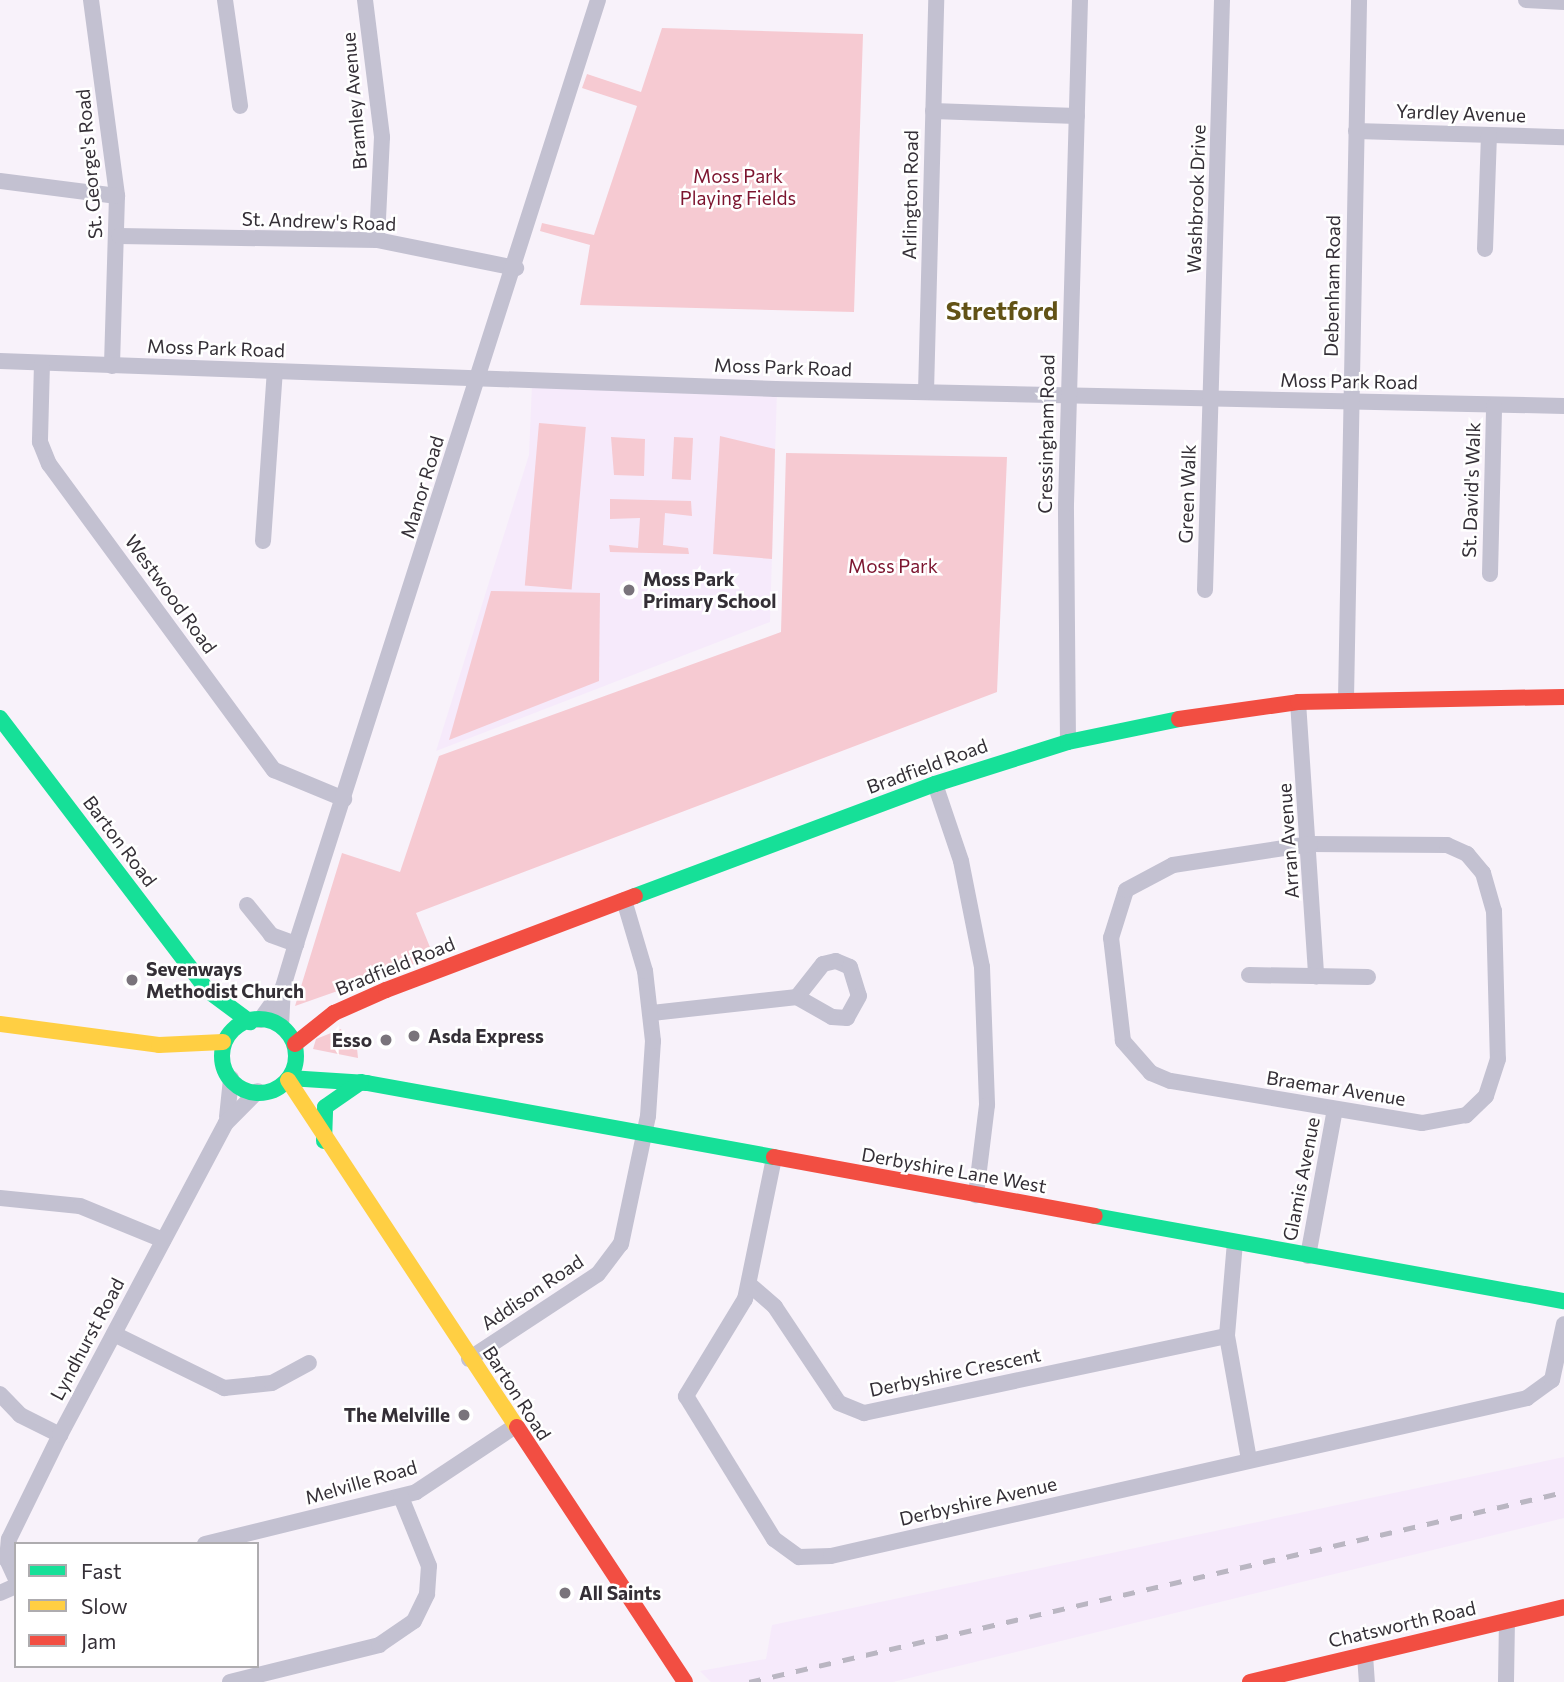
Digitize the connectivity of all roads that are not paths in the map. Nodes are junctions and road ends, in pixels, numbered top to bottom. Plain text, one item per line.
1 (91, 0) edge
2 (225, 0) edge
3 (365, 0) edge
4 (598, 0) edge
5 (936, 0) edge
6 (1080, 0) edge
7 (1222, 0) edge
8 (1359, 0) edge
9 (1527, 0) edge
10 (1564, 2) edge
11 (240, 106) dead end
12 (933, 111) junction
13 (1077, 116) junction
14 (1356, 131) junction
15 (1489, 135) junction
16 (1564, 137) edge
17 (0, 181) edge
18 (117, 196) junction
19 (118, 236) junction
20 (377, 240) junction
21 (1485, 249) dead end
22 (516, 268) junction
23 (0, 361) edge
24 (42, 363) junction
25 (111, 366) junction
26 (275, 371) junction
27 (478, 376) junction
28 (926, 392) junction
29 (1068, 395) junction
30 (1211, 399) junction
31 (1350, 402) junction
32 (1494, 406) junction
33 (1564, 406) edge
34 (263, 541) dead end
35 (1490, 574) dead end
36 (1205, 590) dead end
37 (1564, 697) edge
38 (1346, 699) junction
39 (1298, 702) junction
40 (0, 718) edge
41 (1068, 743) junction
42 (935, 784) junction
43 (344, 799) junction
44 (1310, 844) junction
45 (624, 900) junction
46 (247, 905) dead end
47 (296, 944) junction
48 (1249, 975) dead end
49 (1316, 976) junction
50 (1368, 977) dead end
51 (283, 987) junction
52 (207, 990) junction
53 (797, 997) dead end
54 (334, 1013) junction
55 (652, 1013) junction
56 (255, 1021) junction
57 (0, 1024) edge
58 (282, 1027) junction
59 (225, 1039) junction
60 (159, 1045) junction
61 (295, 1047) junction
62 (229, 1076) junction
63 (338, 1078) junction
64 (288, 1079) junction
65 (361, 1082) junction
66 (263, 1091) junction
67 (1335, 1109) junction
68 (226, 1123) junction
69 (319, 1134) junction
70 (645, 1134) junction
71 (774, 1158) junction
72 (976, 1195) junction
73 (0, 1198) edge
74 (163, 1240) junction
75 (1235, 1242) junction
76 (1308, 1256) junction
77 (750, 1286) junction
78 (1564, 1301) edge
79 (1564, 1324) edge
80 (114, 1334) junction
81 (1227, 1336) junction
82 (469, 1359) junction
83 (309, 1363) dead end
84 (0, 1394) edge
85 (514, 1427) junction
86 (60, 1435) junction
87 (1250, 1460) junction
88 (401, 1497) junction
89 (213, 1542) edge
90 (14, 1576) edge
91 (1564, 1607) edge
92 (1507, 1621) junction
93 (1365, 1655) junction
94 (230, 1682) edge
95 (685, 1682) edge
96 (1250, 1682) edge
97 (1367, 1682) edge
98 (1506, 1682) edge

1 - 18 street, St. George's Road
2 - 11 street
3 - 20 street, Bramley Avenue
4 - 22 street, Manor Road
5 - 12 street, Arlington Road
6 - 13 street, Cressingham Road
7 - 30 street, Washbrook Drive
8 - 14 street, Debenham Road
9 - 10 street
12 - 13 street
12 - 28 street, Arlington Road
13 - 29 street, Cressingham Road
14 - 15 street, Yardley Avenue
14 - 31 street, Debenham Road
15 - 16 street, Yardley Avenue
15 - 21 street
17 - 18 street
18 - 19 street, St. George's Road
19 - 20 street, St. Andrew's Road
19 - 25 street, St. George's Road
20 - 22 street, St. Andrew's Road
22 - 27 street, Manor Road
23 - 24 street, Moss Park Road
24 - 25 street, Moss Park Road
24 - 43 street, Westwood Road
25 - 26 street, Moss Park Road
26 - 27 street, Moss Park Road
26 - 34 street
27 - 28 street, Moss Park Road
27 - 43 street, Manor Road
28 - 29 street, Moss Park Road
29 - 30 street, Moss Park Road
29 - 41 street, Cressingham Road
30 - 31 street, Moss Park Road
30 - 36 street, Green Walk
31 - 32 street, Moss Park Road
31 - 38 street, Debenham Road
32 - 33 street, Moss Park Road
32 - 35 street, St. David's Walk
37 - 38 street, Bradfield Road
38 - 39 street, Bradfield Road
39 - 41 street, Bradfield Road
39 - 44 street, Arran Avenue
40 - 52 street, Barton Road
41 - 42 street, Bradfield Road
42 - 45 street, Bradfield Road
42 - 72 street
43 - 47 street, Manor Road
44 - 49 street, Arran Avenue
44 - 67 street, Braemar Avenue
44 - 67 street, Braemar Avenue
45 - 54 street, Bradfield Road
45 - 55 street, Addison Road
46 - 47 street
47 - 51 street, Manor Road
48 - 49 street
49 - 50 street
51 - 56 street, Manor Road
51 - 58 street, Manor Road
52 - 56 street, Barton Road
52 - 59 street, Barton Road
53 - 55 street
54 - 58 street, Bradfield Road
54 - 61 street, Bradfield Road
55 - 70 street, Addison Road
56 - 58 street
56 - 59 street
57 - 60 street
58 - 61 street
59 - 60 street
59 - 62 street
60 - 62 street
61 - 63 street, Derbyshire Lane West
61 - 64 street
62 - 66 street
62 - 68 street, Lyndhurst Road
63 - 64 street, Derbyshire Lane West
63 - 65 street, Derbyshire Lane West
64 - 66 street
64 - 69 street, Barton Road
65 - 69 street
65 - 70 street, Derbyshire Lane West
66 - 68 street, Lyndhurst Road
66 - 69 street, Barton Road
67 - 76 street, Glamis Avenue
68 - 74 street, Lyndhurst Road
69 - 82 street, Barton Road
70 - 71 street, Derbyshire Lane West
70 - 82 street, Addison Road
71 - 72 street, Derbyshire Lane West
71 - 77 street, Derbyshire Avenue
72 - 75 street, Derbyshire Lane West
73 - 74 street
74 - 80 street, Lyndhurst Road
75 - 76 street, Derbyshire Lane West
75 - 81 street
76 - 78 street, Derbyshire Lane West
77 - 81 street, Derbyshire Crescent
77 - 87 street, Derbyshire Avenue
79 - 87 street, Derbyshire Avenue
80 - 83 street
80 - 86 street, Lyndhurst Road
81 - 87 street
82 - 85 street, Barton Road
84 - 86 street
85 - 88 street, Melville Road
85 - 95 street, Barton Road
86 - 90 street, Lyndhurst Road
88 - 89 street, Melville Road
88 - 94 street
91 - 92 street, Chatsworth Road
92 - 93 street, Chatsworth Road
92 - 98 street
93 - 96 street, Chatsworth Road
93 - 97 street

